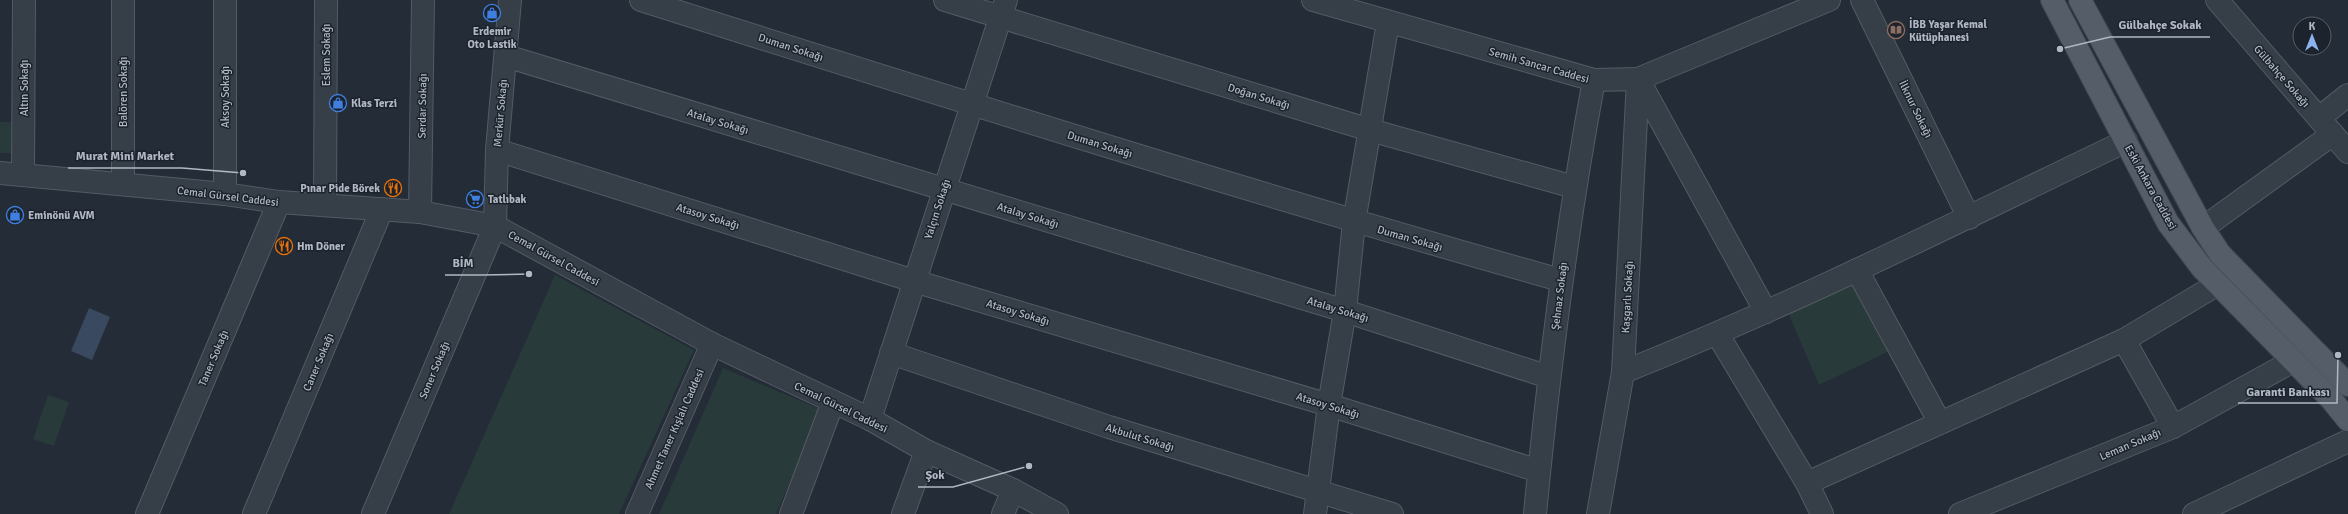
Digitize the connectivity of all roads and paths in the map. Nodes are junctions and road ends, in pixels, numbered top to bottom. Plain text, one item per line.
1 (24, 0) edge
2 (123, 0) edge
3 (226, 0) edge
4 (326, 0) edge
5 (423, 0) edge
6 (510, 0) edge
7 (642, 0) edge
8 (945, 0) edge
9 (1313, 0) edge
10 (1829, 0) edge
11 (1862, 0) edge
12 (2052, 0) edge
13 (2080, 0) edge
14 (2217, 0) edge
15 (1003, 9) edge
16 (1388, 22) junction
17 (506, 56) junction
18 (1638, 78) junction
19 (1594, 80) junction
20 (2348, 95) edge
21 (971, 105) junction
22 (2319, 118) junction
23 (1370, 130) junction
24 (2333, 134) junction
25 (2126, 141) junction
26 (497, 150) junction
27 (2348, 152) edge
28 (0, 173) edge
29 (23, 175) junction
30 (123, 184) junction
31 (1574, 187) junction
32 (943, 190) junction
33 (224, 194) junction
34 (279, 202) junction
35 (325, 205) junction
36 (382, 209) junction
37 (420, 212) junction
38 (1969, 218) junction
39 (1354, 222) junction
40 (495, 226) junction
41 (2203, 228) junction
42 (1857, 270) junction
43 (1560, 280) junction
44 (914, 281) junction
45 (2218, 284) junction
46 (1345, 311) junction
47 (1766, 312) junction
48 (1718, 334) junction
49 (2124, 340) junction
50 (712, 344) junction
51 (891, 353) junction
52 (2293, 361) junction
53 (1623, 372) junction
54 (1549, 377) junction
55 (2348, 385) edge
56 (833, 402) junction
57 (1329, 405) junction
58 (870, 420) junction
59 (2348, 420) edge
60 (1940, 423) junction
61 (2172, 427) junction
62 (2348, 441) edge
63 (926, 451) junction
64 (1539, 471) junction
65 (1807, 483) junction
66 (1012, 490) junction
67 (1318, 491) junction
68 (147, 514) edge
69 (254, 514) edge
70 (373, 514) edge
71 (637, 514) edge
72 (791, 514) edge
73 (903, 514) edge
74 (1003, 514) edge
75 (1057, 514) edge
76 (1315, 514) edge
77 (1392, 514) edge
78 (1535, 514) edge
79 (1598, 514) edge
80 (1822, 514) edge
81 (1960, 514) edge
82 (2194, 514) edge

1 - 29 street, Altın Sokağı
2 - 30 street, Balören Sokağı
3 - 33 street, Aksoy Sokağı
4 - 35 street, Eslem Sokağı
5 - 37 street, Serdar Sokağı
6 - 17 street, Merkür Sokağı
7 - 21 street, Duman Sokağı
8 - 15 street, Doğan Sokağı
9 - 16 street, Semih Sancar Caddesi
10 - 18 street, Semih Sancar Caddesi
11 - 38 street, İlknur Sokağı
12 - 25 main road, Eski Ankara Caddesi
13 - 41 main road
14 - 22 street, Gülbahçe Sokağı
15 - 21 street, Yalçın Sokağı
15 - 23 street, Doğan Sokağı
16 - 19 street, Semih Sancar Caddesi
16 - 23 street
17 - 26 street, Merkür Sokağı
17 - 32 street, Atalay Sokağı
18 - 19 street, Semih Sancar Caddesi
18 - 47 street
18 - 53 street, Kaşgarlı Sokağı
19 - 31 street, Şehnaz Sokağı
20 - 22 street
21 - 32 street, Yalçın Sokağı
21 - 39 street, Duman Sokağı
22 - 24 street, Gülbahçe Sokağı
23 - 31 street, Doğan Sokağı
23 - 39 street
24 - 27 street, Gülbahçe Sokağı
24 - 41 street
25 - 38 street
25 - 45 main road, Eski Ankara Caddesi
26 - 40 street, Merkür Sokağı
26 - 44 street, Atasoy Sokağı
28 - 29 street, Cemal Gürsel Caddesi
29 - 30 street, Cemal Gürsel Caddesi
30 - 33 street, Cemal Gürsel Caddesi
31 - 43 street, Şehnaz Sokağı
32 - 44 street, Yalçın Sokağı
32 - 46 street, Atalay Sokağı
33 - 34 street, Cemal Gürsel Caddesi
34 - 35 street, Cemal Gürsel Caddesi
34 - 68 street, Taner Sokağı
35 - 36 street, Cemal Gürsel Caddesi
36 - 37 street, Cemal Gürsel Caddesi
36 - 69 street, Caner Sokağı
37 - 40 street, Cemal Gürsel Caddesi
38 - 42 street
39 - 43 street, Duman Sokağı
39 - 46 street
40 - 50 street, Cemal Gürsel Caddesi
40 - 70 street, Soner Sokağı
41 - 55 main road
42 - 47 street
42 - 60 street
43 - 54 street, Şehnaz Sokağı
44 - 51 street, Yalçın Sokağı
44 - 57 street, Atasoy Sokağı
45 - 49 street
45 - 52 main road, Eski Ankara Caddesi
46 - 54 street, Atalay Sokağı
46 - 57 street
47 - 48 street
48 - 53 street
48 - 65 street
49 - 60 street
49 - 61 street
50 - 56 street, Cemal Gürsel Caddesi
50 - 71 street, Ahmet Taner Kışlalı Caddesi
51 - 58 street, Yalçın Sokağı
51 - 67 street, Akbulut Sokağı
52 - 59 main road, Eski Ankara Caddesi
52 - 61 street, Leman Sokağı
53 - 79 street, Kaşgarlı Sokağı
54 - 64 street, Şehnaz Sokağı
56 - 58 street, Cemal Gürsel Caddesi
56 - 72 street
57 - 64 street, Atasoy Sokağı
57 - 67 street
58 - 63 street, Cemal Gürsel Caddesi
60 - 65 street
61 - 81 street, Leman Sokağı
62 - 82 street
63 - 66 street, Cemal Gürsel Caddesi
63 - 73 street
64 - 78 street, Şehnaz Sokağı
65 - 80 street
66 - 74 street
66 - 75 street, Cemal Gürsel Caddesi
67 - 76 street
67 - 77 street, Akbulut Sokağı

